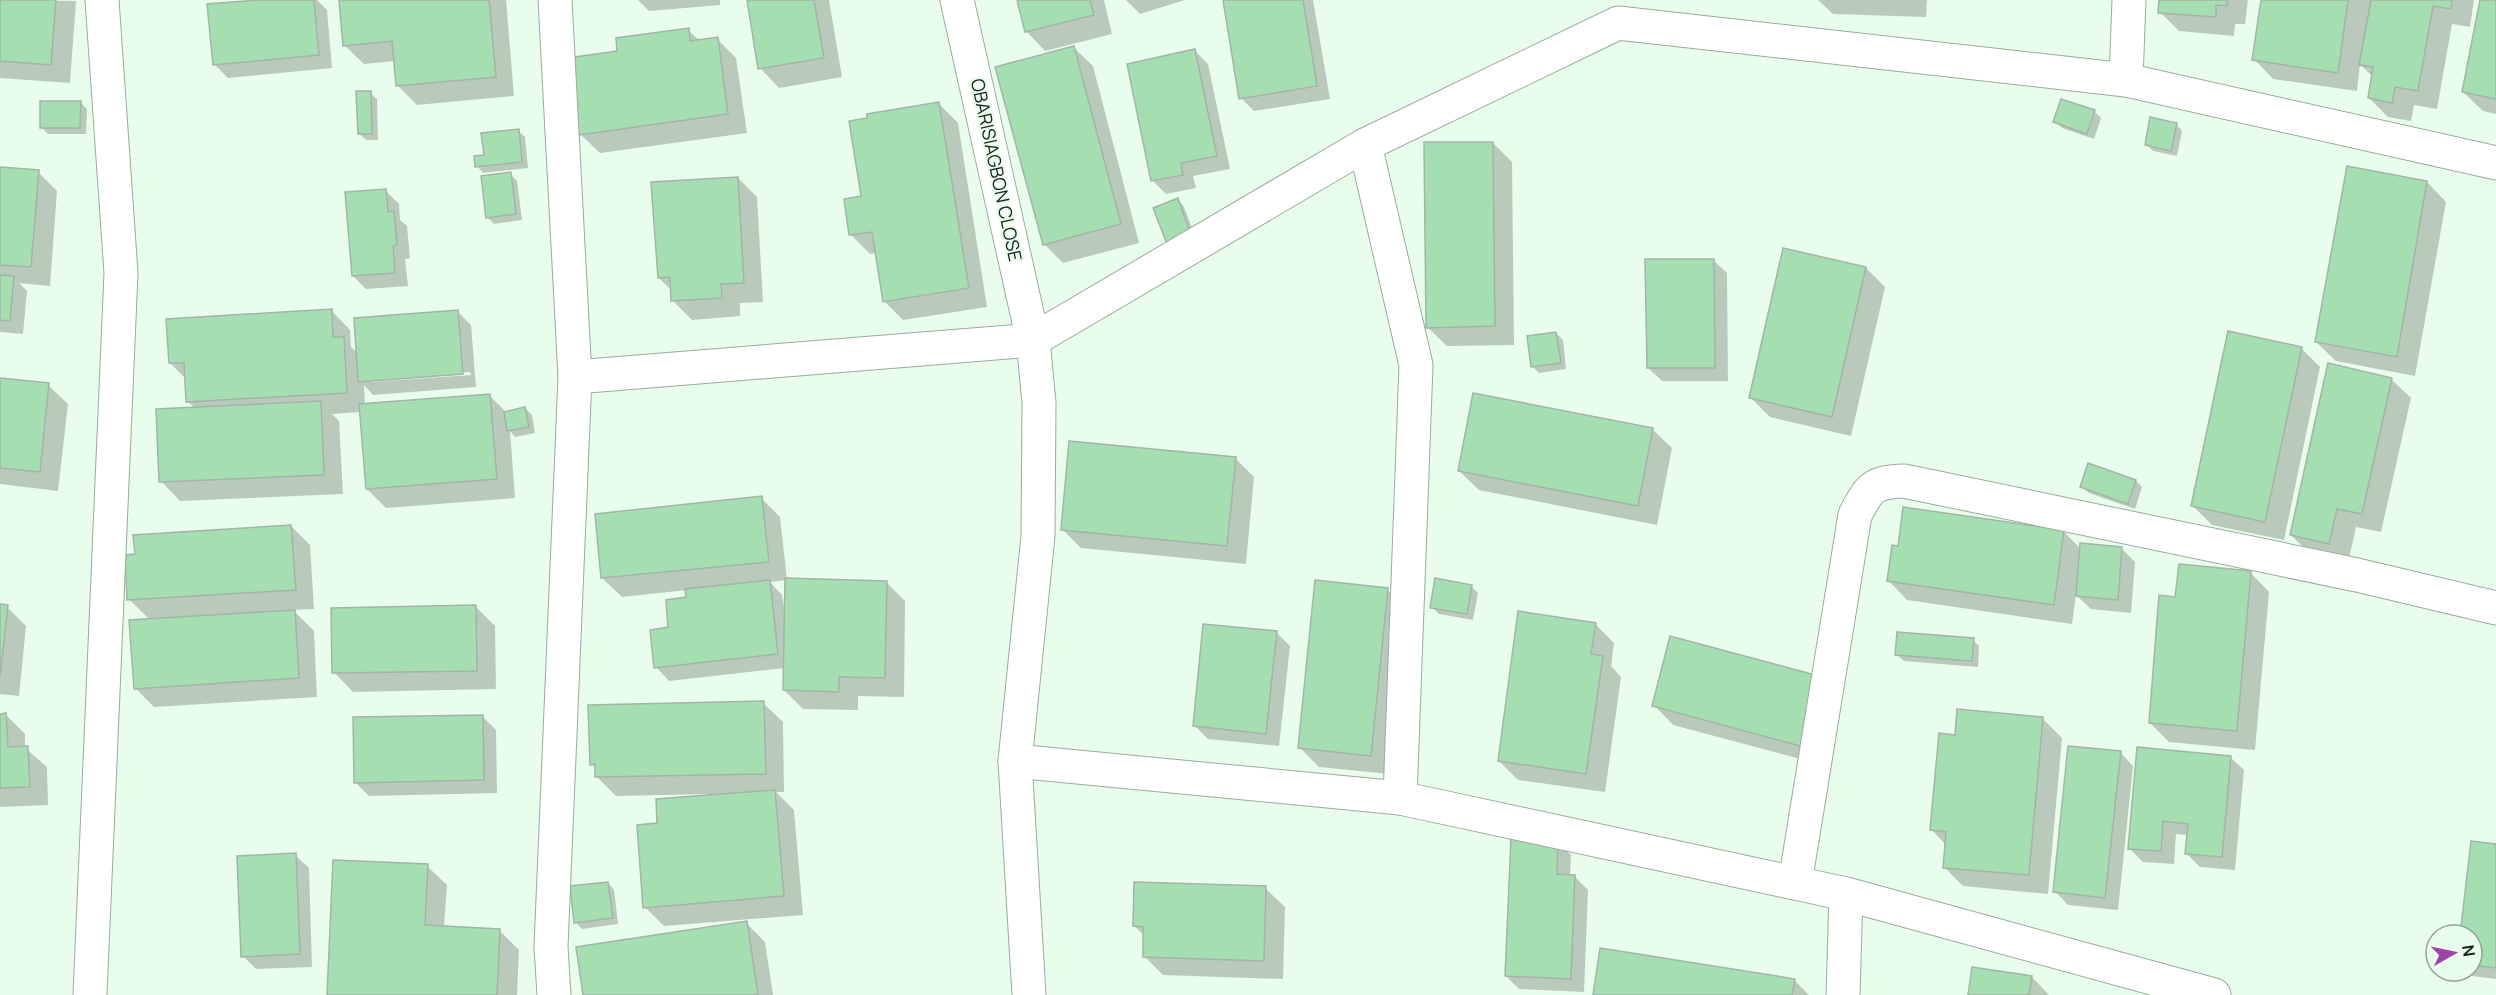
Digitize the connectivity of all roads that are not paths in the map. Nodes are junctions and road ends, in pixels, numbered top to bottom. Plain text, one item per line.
1 (102, 0) edge
2 (555, 0) edge
3 (957, 0) edge
4 (2129, 0) edge
5 (1618, 11) edge
6 (2126, 80) junction
7 (1365, 145) junction
8 (2496, 163) edge
9 (1033, 340) junction
10 (575, 377) junction
11 (2496, 608) edge
12 (1015, 761) junction
13 (1400, 798) junction
14 (1795, 883) junction
15 (1846, 894) junction
16 (90, 995) edge
17 (554, 995) edge
18 (1029, 995) edge
19 (1843, 995) edge
20 (2214, 995) edge

1 - 16 street
2 - 10 street
3 - 9 street, OBARISIAGBON CLOSE
4 - 6 street
5 - 6 street
5 - 7 street
6 - 8 street
7 - 9 street
7 - 13 street
9 - 10 street
9 - 12 street, OBARISIAGBON CLOSE
10 - 17 street
11 - 14 street
12 - 13 street
12 - 18 street, OBARISIAGBON CLOSE
13 - 14 street
14 - 15 street
15 - 19 street
15 - 20 street

